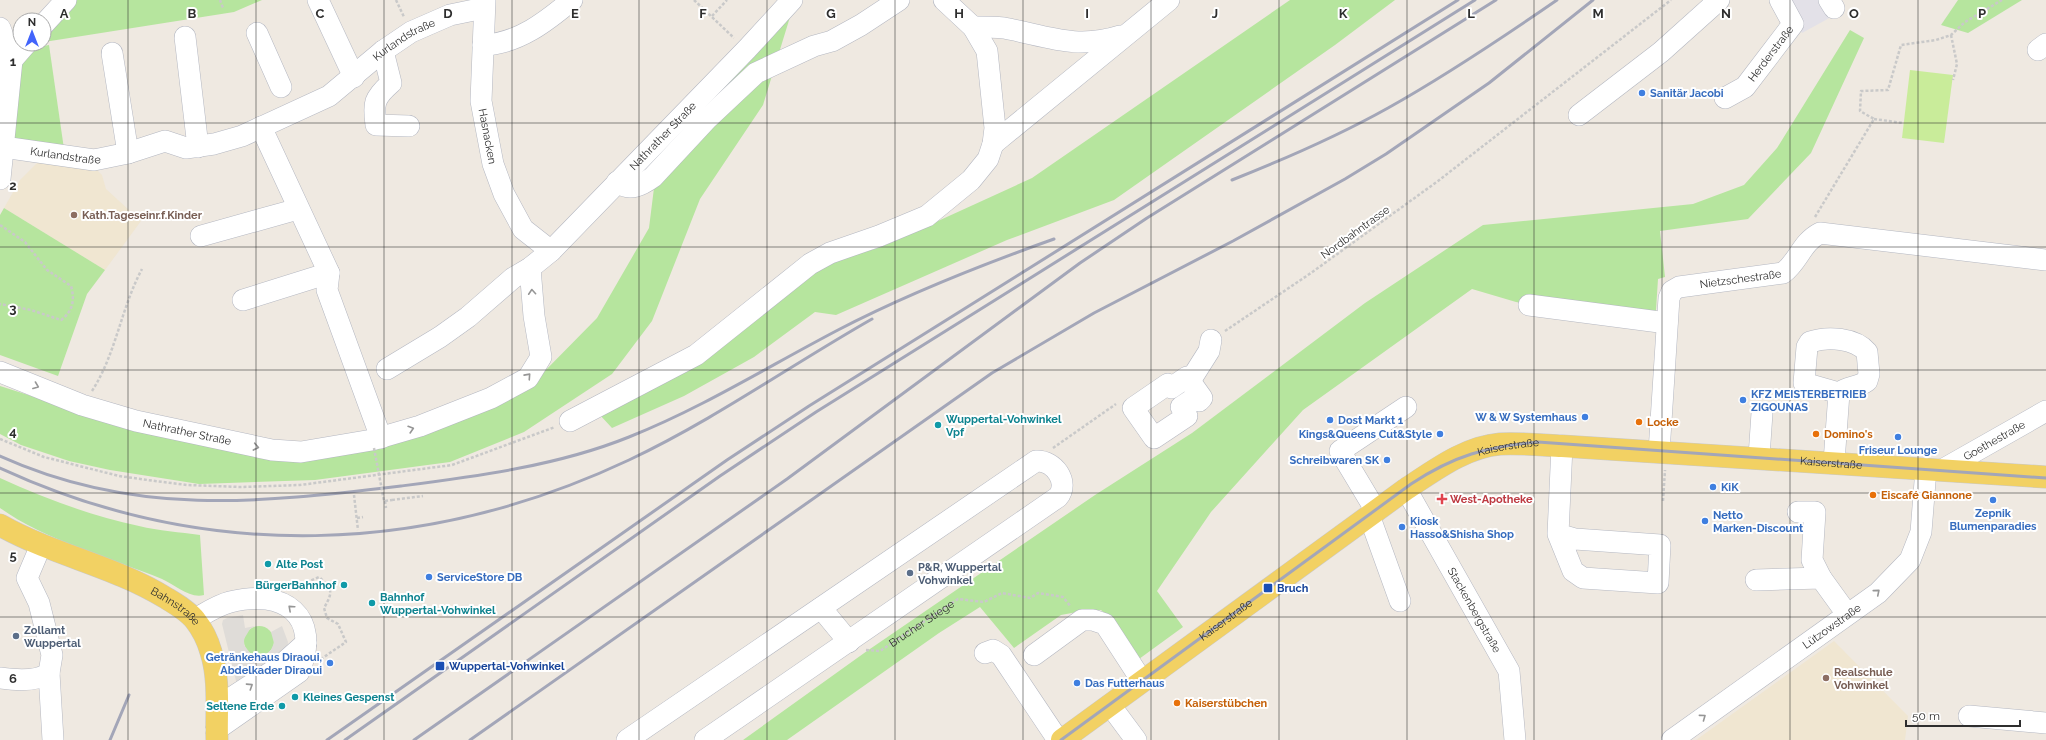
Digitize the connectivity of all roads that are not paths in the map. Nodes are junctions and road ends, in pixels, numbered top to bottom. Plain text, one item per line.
1 (66, 0) edge
2 (318, 0) edge
3 (572, 0) edge
4 (792, 0) edge
5 (899, 0) edge
6 (944, 0) edge
7 (1169, 0) edge
8 (1719, 0) edge
9 (1780, 0) edge
10 (484, 4) edge
11 (52, 15) edge
12 (973, 27) junction
13 (0, 28) edge
14 (257, 33) dead end
15 (1125, 35) junction
16 (185, 37) dead end
17 (483, 45) junction
18 (383, 51) junction
19 (17, 52) edge
20 (112, 52) dead end
21 (6, 62) edge
22 (354, 77) junction
23 (281, 88) dead end
24 (1725, 98) dead end
25 (1579, 115) dead end
26 (409, 126) dead end
27 (260, 128) junction
28 (993, 144) junction
29 (198, 147) junction
30 (3, 148) junction
31 (128, 153) junction
32 (0, 179) edge
33 (617, 182) junction
34 (298, 209) junction
35 (201, 236) dead end
36 (552, 251) junction
37 (2046, 260) edge
38 (530, 268) junction
39 (328, 282) junction
40 (243, 300) dead end
41 (1529, 304) dead end
42 (1667, 323) junction
43 (1211, 340) road end
44 (387, 369) dead end
45 (0, 372) edge
46 (1190, 381) dead end
47 (1839, 393) dead end
48 (1406, 407) dead end
49 (2046, 411) edge
50 (1762, 413) dead end
51 (570, 421) dead end
52 (377, 443) junction
53 (1562, 446) junction
54 (1659, 452) junction
55 (1759, 458) junction
56 (1834, 462) junction
57 (1934, 469) junction
58 (2046, 477) edge
59 (1406, 489) junction
60 (1798, 512) dead end
61 (1373, 513) junction
62 (0, 525) edge
63 (1558, 534) junction
64 (41, 545) junction
65 (1821, 578) junction
66 (1756, 580) dead end
67 (1400, 600) dead end
68 (821, 608) junction
69 (1847, 614) junction
70 (195, 619) junction
71 (849, 642) junction
72 (306, 643) junction
73 (985, 654) dead end
74 (1034, 655) dead end
75 (39, 676) junction
76 (0, 678) edge
77 (1142, 681) junction
78 (1110, 705) junction
79 (217, 707) junction
80 (1969, 716) dead end
81 (2046, 723) edge
82 (217, 735) edge
83 (53, 740) edge
84 (627, 740) edge
85 (705, 740) edge
86 (1058, 740) edge
87 (1062, 740) edge
88 (1136, 740) edge
89 (1515, 740) edge
90 (1672, 740) edge

1 - 11 street
2 - 22 street
3 - 17 street
4 - 33 street, Nathrather Straße
5 - 33 street
6 - 12 street
7 - 15 street
8 - 25 street
9 - 24 street, Herderstraße
10 - 17 street, Hasnacken
10 - 18 street, Kurlandstraße
12 - 15 street
12 - 28 street
13 - 21 street
14 - 23 street
15 - 28 street
16 - 29 street
17 - 36 street, Hasnacken
18 - 22 street, Kurlandstraße
18 - 26 street
19 - 21 street
20 - 31 street
21 - 30 street
22 - 27 street, Kurlandstraße
27 - 29 street, Kurlandstraße
27 - 34 street
28 - 51 street
29 - 31 street, Kurlandstraße
30 - 31 street, Kurlandstraße
30 - 32 street
33 - 36 street, Nathrather Straße
34 - 35 street
34 - 39 street
36 - 38 street, Nathrather Straße
37 - 42 street, Nietzschestraße
38 - 44 street, Nathrather Straße
52 -> 38 street, Nathrather Straße
39 - 40 street
39 - 52 street
41 - 42 street
42 - 54 street, Nietzschestraße
43 - 46 street
45 -> 52 street, Nathrather Straße
47 - 56 street
48 - 61 street
49 - 57 street, Goethestraße
50 - 55 street
53 - 54 main road, Kaiserstraße
53 - 59 main road, Kaiserstraße
53 - 63 street
54 - 55 main road, Kaiserstraße
55 - 56 main road, Kaiserstraße
56 - 57 main road, Kaiserstraße
57 - 58 main road, Kaiserstraße
69 -> 57 street, Lützowstraße
59 - 61 main road, Kaiserstraße
59 - 89 street, Stackenbergstraße
60 - 65 street
61 - 67 street
61 - 77 main road, Kaiserstraße
62 - 64 main road, Bahnstraße
63 - 63 street
64 - 70 main road, Bahnstraße
64 - 75 street
65 - 66 street
65 - 69 street
68 - 71 street
68 - 71 street
68 - 84 street
90 -> 69 street, Lützowstraße
72 -> 70 street
70 - 79 main road, Bahnstraße
71 - 85 street
79 -> 72 street
72 - 82 street
73 - 86 street
74 - 77 street
75 - 76 street
75 - 83 street
77 - 78 main road, Kaiserstraße
78 - 87 main road, Kaiserstraße
78 - 88 street
79 - 82 main road, Bahnstraße
80 - 81 street

